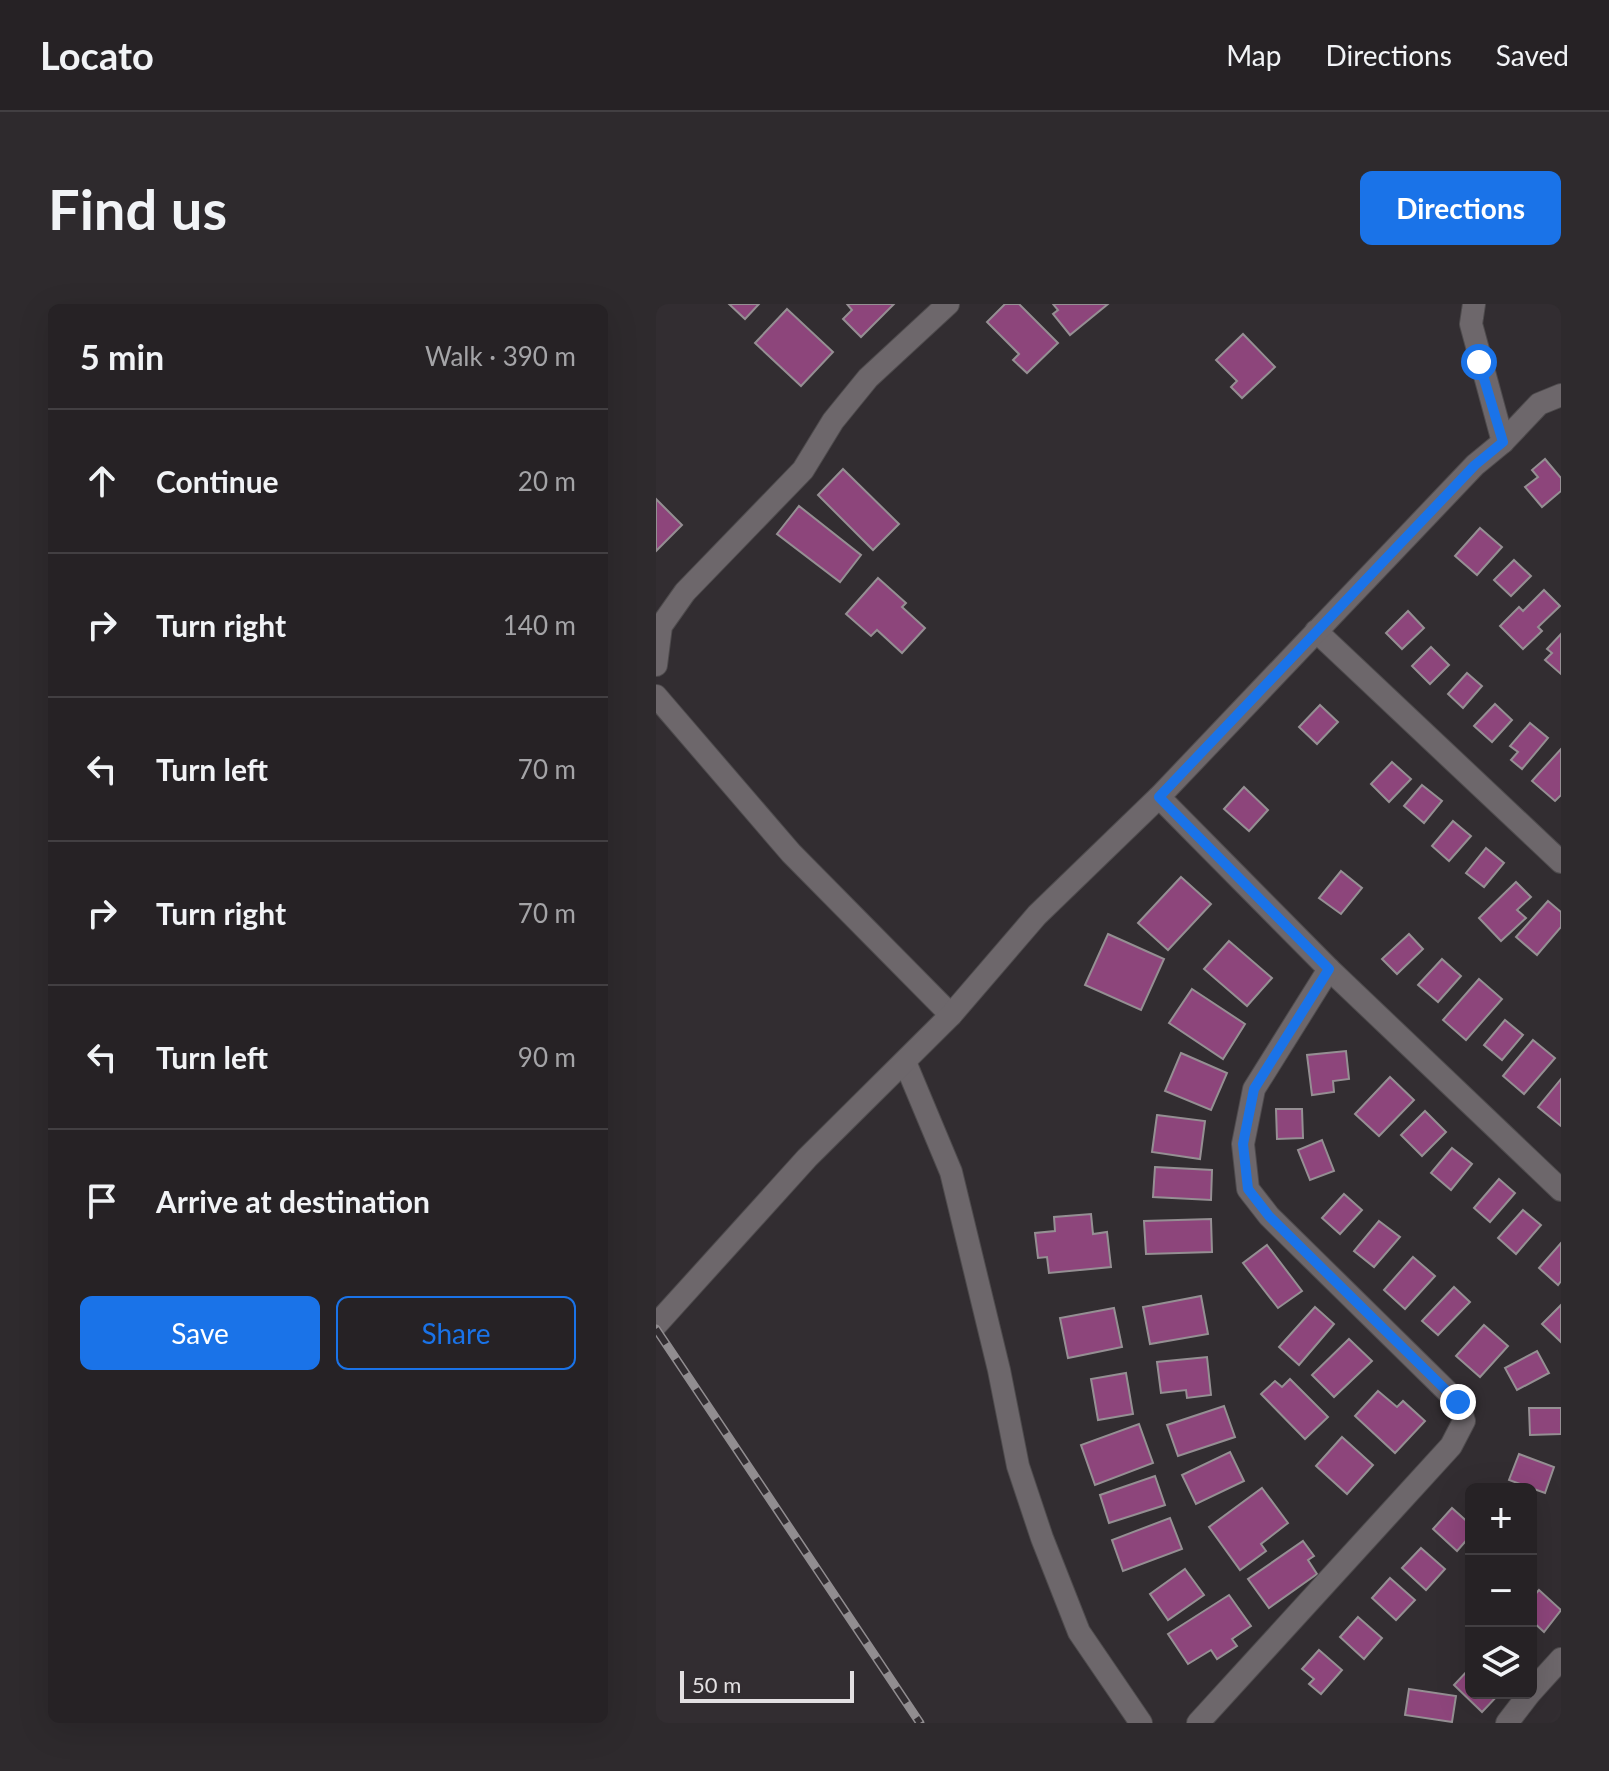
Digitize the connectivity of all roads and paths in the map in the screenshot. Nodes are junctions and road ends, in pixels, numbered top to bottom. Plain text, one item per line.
1 (948, 304) edge
2 (1474, 304) edge
3 (1561, 395) edge
4 (1503, 442) junction
5 (1316, 631) junction
6 (656, 665) edge
7 (656, 696) edge
8 (1159, 797) junction
9 (1561, 862) edge
10 (1329, 969) junction
11 (951, 1015) junction
12 (905, 1062) junction
13 (1561, 1190) edge
14 (656, 1325) edge
15 (1561, 1659) edge
16 (1537, 1685) edge
17 (1526, 1699) edge
18 (1141, 1723) edge
19 (1198, 1723) edge
20 (1507, 1723) edge

1 - 6 street
2 - 4 street
3 - 4 street
4 - 5 street
5 - 8 street
5 - 9 street
7 - 11 street
8 - 10 street
8 - 11 street
10 - 13 street
10 - 19 street
11 - 12 street
12 - 14 street
12 - 18 street
15 - 16 street
17 - 20 street

